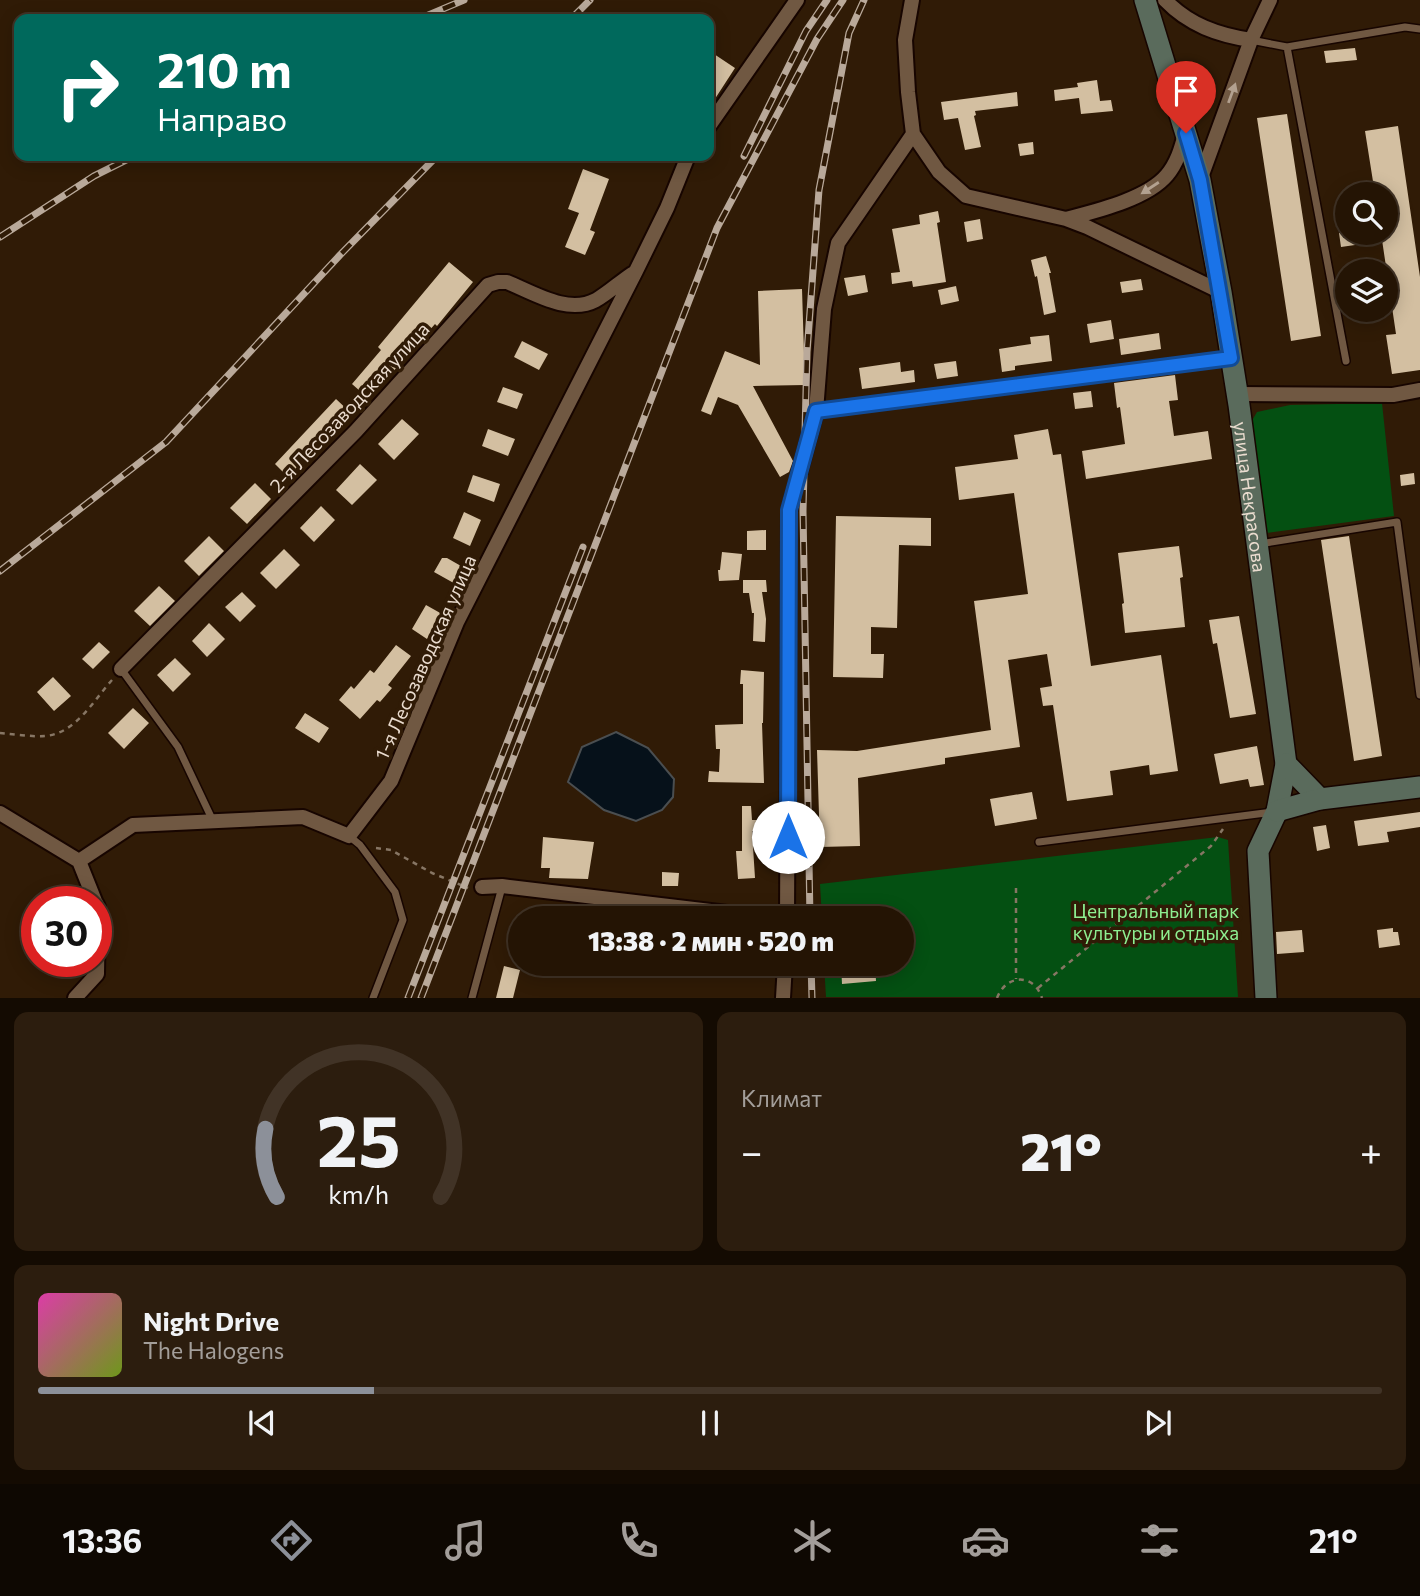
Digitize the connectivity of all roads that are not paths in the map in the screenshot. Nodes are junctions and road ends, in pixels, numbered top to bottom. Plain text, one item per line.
1 (797, 0) edge
2 (912, 0) edge
3 (1145, 0) edge
4 (1166, 0) edge
5 (1270, 0) edge
6 (1420, 29) edge
7 (1251, 40) junction
8 (1287, 47) junction
9 (714, 119) edge
10 (1186, 133) junction
11 (913, 134) junction
12 (686, 161) edge
13 (1200, 180) junction
14 (1066, 219) junction
15 (636, 271) junction
16 (1221, 292) junction
17 (1231, 358) junction
18 (1346, 361) dead end
19 (1420, 390) edge
20 (1237, 394) junction
21 (816, 411) junction
22 (1258, 544) junction
23 (121, 669) joint
24 (1420, 695) edge
25 (1286, 764) junction
26 (1420, 787) edge
27 (1320, 799) junction
28 (1277, 811) junction
29 (0, 813) edge
30 (214, 822) junction
31 (354, 841) junction
32 (1039, 842) dead end
33 (79, 862) junction
34 (89, 886) edge
35 (502, 886) junction
36 (482, 887) road end
37 (670, 906) edge
38 (787, 906) edge
39 (784, 976) edge
40 (94, 977) edge
41 (75, 998) edge
42 (373, 998) edge
43 (472, 998) edge
44 (783, 998) edge
45 (1266, 998) edge

1 - 9 street
2 - 11 street
3 - 10 main road, улица Некрасова
4 - 7 street
5 - 7 street
6 - 8 lane
7 - 8 lane
13 -> 7 street
8 - 18 lane
10 - 13 main road, улица Некрасова
10 -> 14 street
11 - 14 street
11 - 21 street
12 - 15 street, 1-я Лесозаводская улица
13 - 16 main road, улица Некрасова
14 - 16 street
15 - 23 street, 2-я Лесозаводская улица
15 - 31 street, 1-я Лесозаводская улица
16 - 17 main road, улица Некрасова
17 - 20 main road, улица Некрасова
17 - 21 lane
19 - 20 street
20 - 22 main road, улица Некрасова
21 - 38 street
22 - 24 lane
22 - 25 main road, улица Некрасова
23 - 30 lane
25 - 27 main road
25 - 28 main road, улица Некрасова
26 - 27 main road
27 - 28 main road
28 - 32 lane
28 - 45 main road, улица Некрасова
29 - 33 street
30 - 31 street
30 - 33 street
31 - 42 lane
33 - 34 street
35 - 36 street
35 - 37 street
35 - 43 lane
39 - 44 street
40 - 41 street

